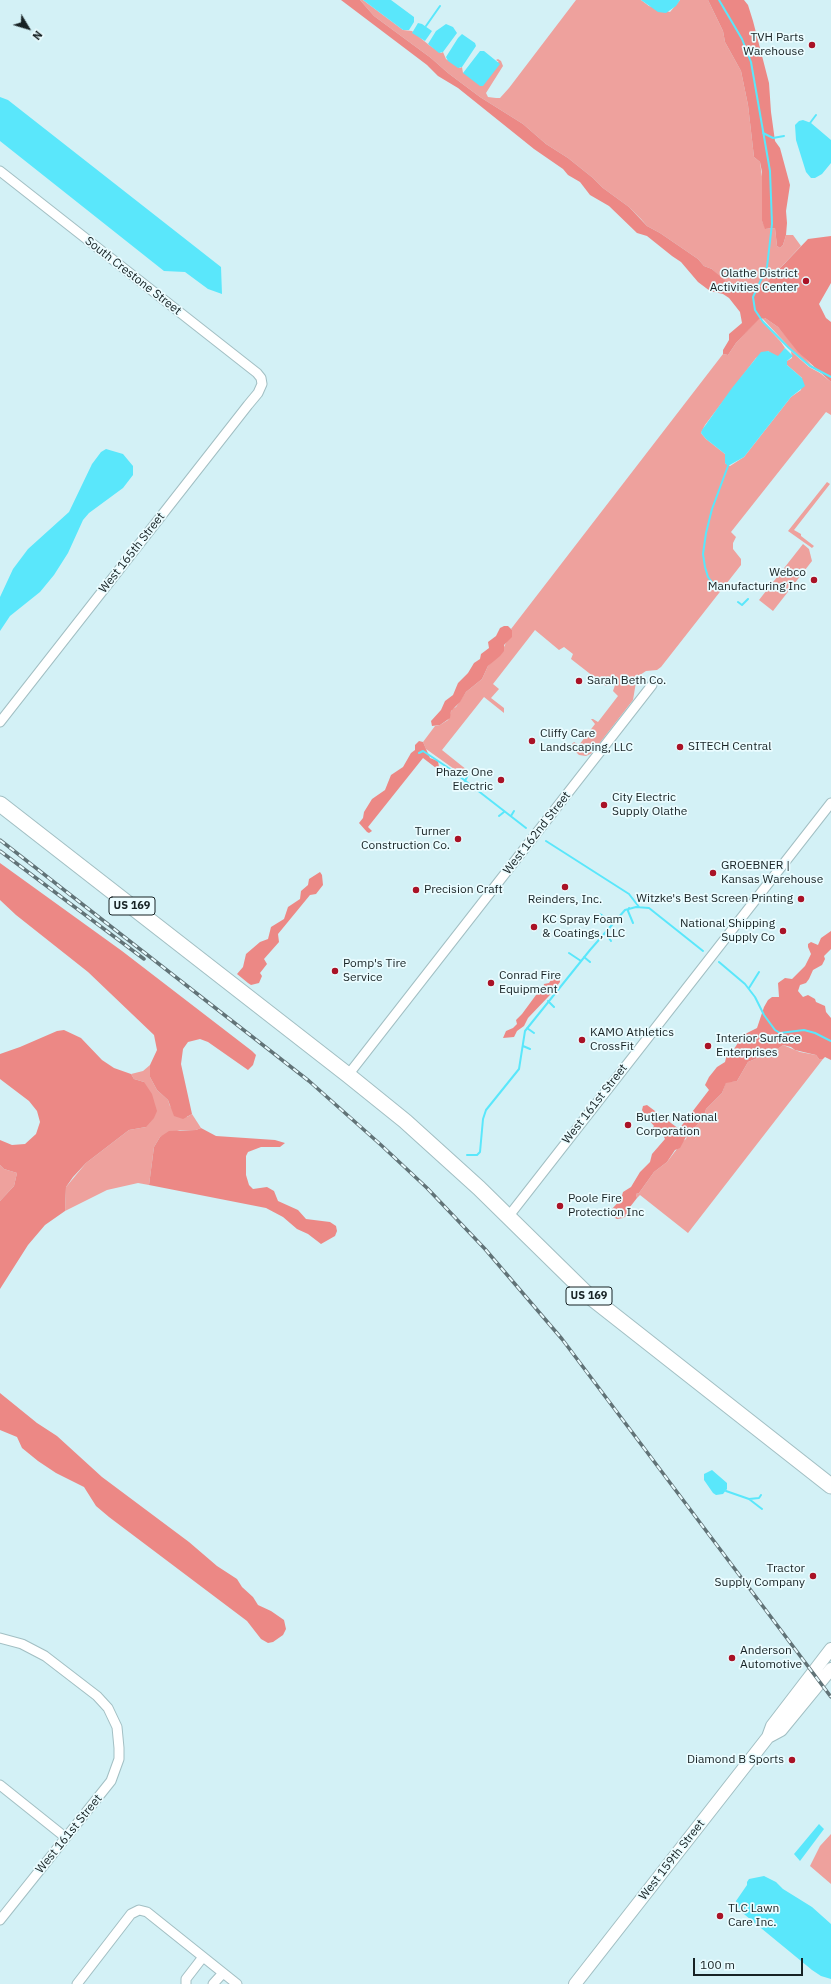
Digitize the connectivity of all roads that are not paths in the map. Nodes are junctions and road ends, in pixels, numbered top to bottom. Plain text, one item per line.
1 (0, 171) edge
2 (262, 384) joint
3 (652, 685) dead end
4 (0, 722) edge
5 (831, 803) edge
6 (0, 804) edge
7 (348, 1075) junction
8 (508, 1217) junction
9 (831, 1486) edge
10 (0, 1638) edge
11 (831, 1649) edge
12 (831, 1670) edge
13 (768, 1737) junction
14 (0, 1785) edge
15 (65, 1837) junction
16 (1, 1915) edge
17 (203, 1957) junction
18 (223, 1973) junction
19 (77, 1984) edge
20 (186, 1984) edge
21 (213, 1984) edge
22 (237, 1984) edge
23 (575, 1984) edge

1 - 2 street, South Crestone Street
2 - 4 street, West 165th Street
3 - 7 street, West 162nd Street
5 - 8 street, West 161st Street
6 - 7 highway, US 169
7 - 8 highway, US 169
8 - 9 highway, US 169
10 - 15 street, West 161st Street
11 - 13 main road, West 159th Street
12 - 13 main road, West 159th Street
13 - 23 main road, West 159th Street
14 - 15 street
15 - 16 street, West 161st Street
17 - 18 street
17 - 19 street
17 - 20 street
18 - 21 street
18 - 22 street

